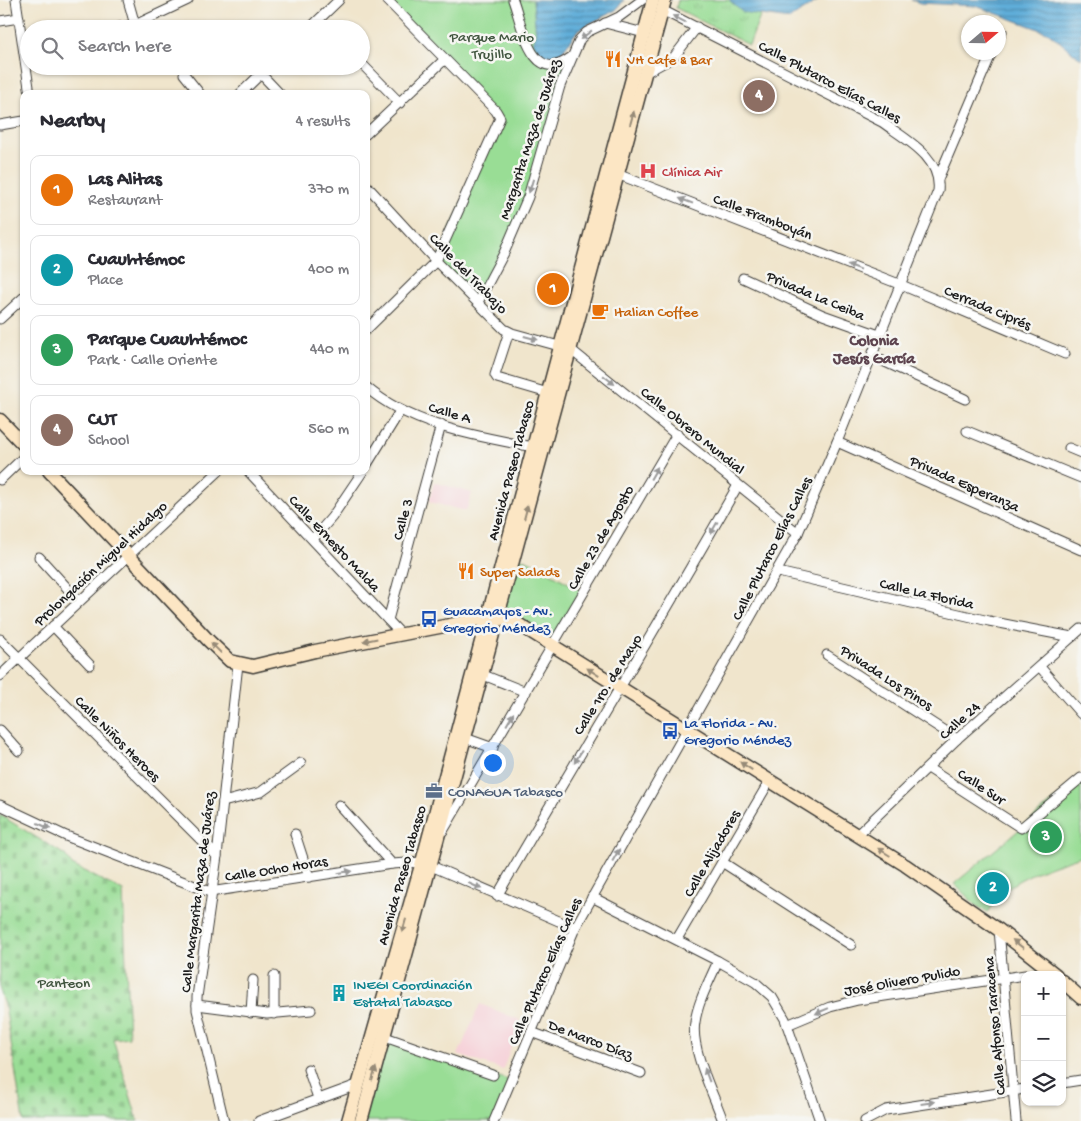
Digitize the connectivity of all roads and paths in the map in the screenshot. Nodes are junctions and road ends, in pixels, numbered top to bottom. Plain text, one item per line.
1 (16, 0) edge
2 (128, 0) edge
3 (188, 0) edge
4 (339, 0) edge
5 (387, 0) edge
6 (513, 0) edge
7 (642, 0) edge
8 (653, 0) edge
9 (663, 5) edge
10 (19, 18) junction
11 (134, 20) edge
12 (146, 20) edge
13 (318, 20) edge
14 (0, 21) edge
15 (20, 22) edge
16 (605, 23) junction
17 (697, 27) junction
18 (644, 34) junction
19 (570, 58) junction
20 (444, 60) junction
21 (989, 60) edge
22 (370, 72) edge
23 (645, 73) junction
24 (28, 75) edge
25 (185, 75) edge
26 (260, 75) edge
27 (262, 75) edge
28 (30, 90) edge
29 (197, 90) edge
30 (244, 90) edge
31 (276, 90) edge
32 (400, 103) junction
33 (20, 122) edge
34 (0, 125) edge
35 (370, 130) edge
36 (616, 174) junction
37 (938, 178) junction
38 (370, 189) edge
39 (436, 261) junction
40 (743, 278) dead end
41 (899, 284) junction
42 (20, 300) edge
43 (478, 302) junction
44 (0, 320) edge
45 (370, 326) edge
46 (510, 332) junction
47 (879, 336) junction
48 (566, 348) junction
49 (1065, 354) dead end
50 (872, 356) junction
51 (370, 390) edge
52 (548, 393) junction
53 (965, 399) dead end
54 (400, 411) junction
55 (0, 420) edge
56 (441, 425) junction
57 (967, 431) dead end
58 (677, 434) junction
59 (20, 441) edge
60 (837, 442) junction
61 (533, 447) junction
62 (1069, 448) dead end
63 (1081, 453) edge
64 (370, 460) edge
65 (20, 461) edge
66 (52, 475) edge
67 (215, 475) edge
68 (252, 475) edge
69 (360, 475) edge
70 (1081, 478) edge
71 (0, 480) edge
72 (738, 485) junction
73 (798, 533) junction
74 (313, 538) junction
75 (1081, 550) edge
76 (129, 555) junction
77 (39, 557) dead end
78 (778, 572) junction
79 (79, 601) junction
80 (491, 617) junction
81 (388, 620) junction
82 (53, 626) junction
83 (1081, 629) edge
84 (401, 634) junction
85 (1072, 637) junction
86 (0, 639) edge
87 (552, 646) junction
88 (827, 654) dead end
89 (19, 658) junction
90 (90, 664) dead end
91 (238, 664) junction
92 (1040, 667) junction
93 (481, 674) junction
94 (0, 676) edge
95 (621, 690) junction
96 (526, 692) junction
97 (1081, 714) edge
98 (687, 729) junction
99 (0, 730) edge
100 (465, 738) junction
101 (957, 739) junction
102 (493, 748) junction
103 (19, 751) dead end
104 (301, 763) dead end
105 (928, 768) junction
106 (1081, 778) edge
107 (769, 782) junction
108 (450, 795) junction
109 (223, 802) junction
110 (0, 805) edge
111 (339, 805) dead end
112 (457, 810) junction
113 (295, 834) dead end
114 (857, 835) junction
115 (440, 836) junction
116 (217, 856) junction
117 (722, 862) junction
118 (392, 864) junction
119 (427, 864) junction
120 (309, 877) junction
121 (210, 892) junction
122 (498, 896) junction
123 (592, 897) junction
124 (575, 928) junction
125 (999, 930) junction
126 (677, 939) junction
127 (851, 945) dead end
128 (718, 961) junction
129 (1051, 971) edge
130 (1021, 975) edge
131 (274, 976) dead end
132 (1003, 977) junction
133 (253, 980) dead end
134 (1066, 983) edge
135 (1079, 994) edge
136 (197, 1005) junction
137 (311, 1010) dead end
138 (252, 1012) junction
139 (274, 1014) junction
140 (787, 1026) junction
141 (531, 1032) junction
142 (385, 1037) junction
143 (308, 1069) dead end
144 (641, 1073) dead end
145 (493, 1075) dead end
146 (1081, 1080) edge
147 (1066, 1082) edge
148 (357, 1084) junction
149 (1021, 1090) edge
150 (1013, 1091) junction
151 (318, 1098) junction
152 (224, 1121) edge
153 (259, 1121) edge
154 (348, 1121) edge
155 (361, 1121) edge
156 (494, 1121) edge
157 (723, 1121) edge
158 (820, 1121) edge
159 (865, 1121) edge
160 (1016, 1121) edge

1 - 10 street
2 - 11 street
3 - 12 street
4 - 13 street
5 - 20 street
6 - 19 street
7 - 16 street, Margarita Maza de Juárez
8 - 18 main road, Avenida Paseo Tabasco
17 -> 9 street, Calle Plutarco Elías Calles
9 - 23 main road, Avenida Paseo Tabasco
10 - 14 street
10 - 15 street
16 - 18 street
16 -> 19 street, Margarita Maza de Juárez
17 - 23 street
17 - 37 street, Calle Plutarco Elías Calles
18 - 48 main road, Avenida Paseo Tabasco
19 -> 43 street, Margarita Maza de Juárez
20 - 32 street
20 - 39 street
21 - 37 street
22 - 32 street
36 -> 23 main road, Avenida Paseo Tabasco
24 - 28 street
25 - 29 street
26 - 30 street
27 - 31 street
32 - 35 street
33 - 34 street
41 -> 36 street, Calle Framboyán
36 - 48 main road, Avenida Paseo Tabasco
37 - 41 street, Calle Plutarco Elías Calles
38 - 39 street, Calle del Trabajo
39 - 43 street, Calle del Trabajo
39 - 45 street
40 - 47 street, Privada La Ceiba
41 - 47 street, Calle Plutarco Elías Calles
41 - 49 street, Cerrada Ciprés
42 - 44 street
43 - 46 street, Calle del Trabajo
46 -> 48 street, Calle del Trabajo
46 - 52 street
47 - 50 street, Calle Plutarco Elías Calles
48 - 52 main road, Avenida Paseo Tabasco
48 -> 58 street, Calle Obrero Mundial
80 -> 48 main road, Avenida Paseo Tabasco
50 - 53 street
50 - 60 street, Calle Plutarco Elías Calles
51 - 54 street, Calle A
52 - 61 main road, Avenida Paseo Tabasco
54 - 56 street, Calle A
54 - 64 street
55 - 59 main road
56 - 61 street, Calle A
56 - 81 street, Calle 3
57 - 70 street
58 - 72 street, Calle Obrero Mundial
87 -> 58 street, Calle 23 de Agosto
60 - 73 street, Calle Plutarco Elías Calles
60 - 75 street, Privada Esperanza
61 - 80 main road, Avenida Paseo Tabasco
62 - 63 street
65 - 71 street
66 - 76 main road
67 - 76 street, Prolongación Miguel Hidalgo
68 - 74 street, Calle Ernesto Malda
69 - 74 street
72 - 73 street, Calle Obrero Mundial
72 -> 95 street, Calle 1ro. de Mayo
73 - 78 street, Calle Plutarco Elías Calles
74 - 81 street, Calle Ernesto Malda
76 - 79 street, Prolongación Miguel Hidalgo
91 -> 76 main road
77 - 79 street
78 - 85 street, Calle La Florida
78 - 98 street, Calle Plutarco Elías Calles
79 - 82 street, Prolongación Miguel Hidalgo
80 - 84 main road
80 - 87 main road
80 - 93 main road, Avenida Paseo Tabasco
80 - 119 main road, Avenida Paseo Tabasco
81 - 84 street, Calle Ernesto Malda
82 - 89 street, Prolongación Miguel Hidalgo
82 - 90 street
83 - 85 street, Calle 24
84 -> 91 main road
85 - 92 street, Calle 24
86 - 89 street, Calle Niños Heroes
95 -> 87 main road
87 - 96 street, Calle 23 de Agosto
88 - 101 street, Privada Los Pinos
89 - 94 street, Prolongación Miguel Hidalgo
89 - 116 street, Calle Niños Heroes
91 - 109 street, Calle Margarita Maza de Juárez
92 - 97 street
92 - 101 street, Calle 24
93 - 96 street
93 - 100 main road, Avenida Paseo Tabasco
95 - 98 main road
95 -> 122 street, Calle 1ro. de Mayo
102 -> 96 street, Calle 23 de Agosto
107 -> 98 main road
123 -> 98 street, Calle Plutarco Elías Calles
99 - 103 street
100 - 102 street
100 - 108 main road, Avenida Paseo Tabasco
101 - 105 street, Calle 24
102 - 112 street, Calle 23 de Agosto
104 - 109 street
105 - 106 street, Calle Sur
105 - 114 street, Calle 24
107 - 114 main road
107 - 117 street, Calle Alijadores
108 - 112 main road
108 - 115 main road, Avenida Paseo Tabasco
109 - 116 street, Calle Margarita Maza de Juárez
110 -> 121 street, Calle Ocho Horas
111 - 118 street
112 - 115 street, Calle 23 de Agosto
113 - 120 street
125 -> 114 main road
115 - 119 main road, Avenida Paseo Tabasco
116 - 121 street, Calle Margarita Maza de Juárez
117 - 126 street, Calle Alijadores
117 - 127 street
118 - 119 street, Calle Ocho Horas
120 -> 118 street, Calle Ocho Horas
119 -> 122 street, Calle Ocho Horas
119 - 142 main road, Avenida Paseo Tabasco
119 -> 148 main road, Avenida Paseo Tabasco
120 - 121 street, Calle Ocho Horas
121 - 136 street, Calle Margarita Maza de Juárez
122 - 124 street, Calle Ocho Horas
123 - 124 street, Calle Plutarco Elías Calles
123 - 126 street
124 - 141 street, Calle Plutarco Elías Calles
129 -> 125 main road
125 - 132 street, Calle Alfonso Taracena
126 - 128 street
128 - 140 street
157 -> 128 street
130 - 132 street, José Olivero Pulido
131 - 139 street
132 -> 140 street, José Olivero Pulido
132 - 150 street, Calle Alfonso Taracena
133 - 138 street
134 - 135 main road
136 - 138 street
136 - 152 street, Calle Margarita Maza de Juárez
137 - 139 street
138 - 139 street
140 - 158 street
141 - 144 street, De Marco Díaz
141 - 156 street, Calle Plutarco Elías Calles
142 - 145 street
155 -> 142 main road, Avenida Paseo Tabasco
143 - 151 street
146 - 147 street
148 - 151 street
148 - 154 main road, Avenida Paseo Tabasco
149 - 150 street
159 -> 150 street
150 - 160 street, Calle Alfonso Taracena
151 - 153 street

